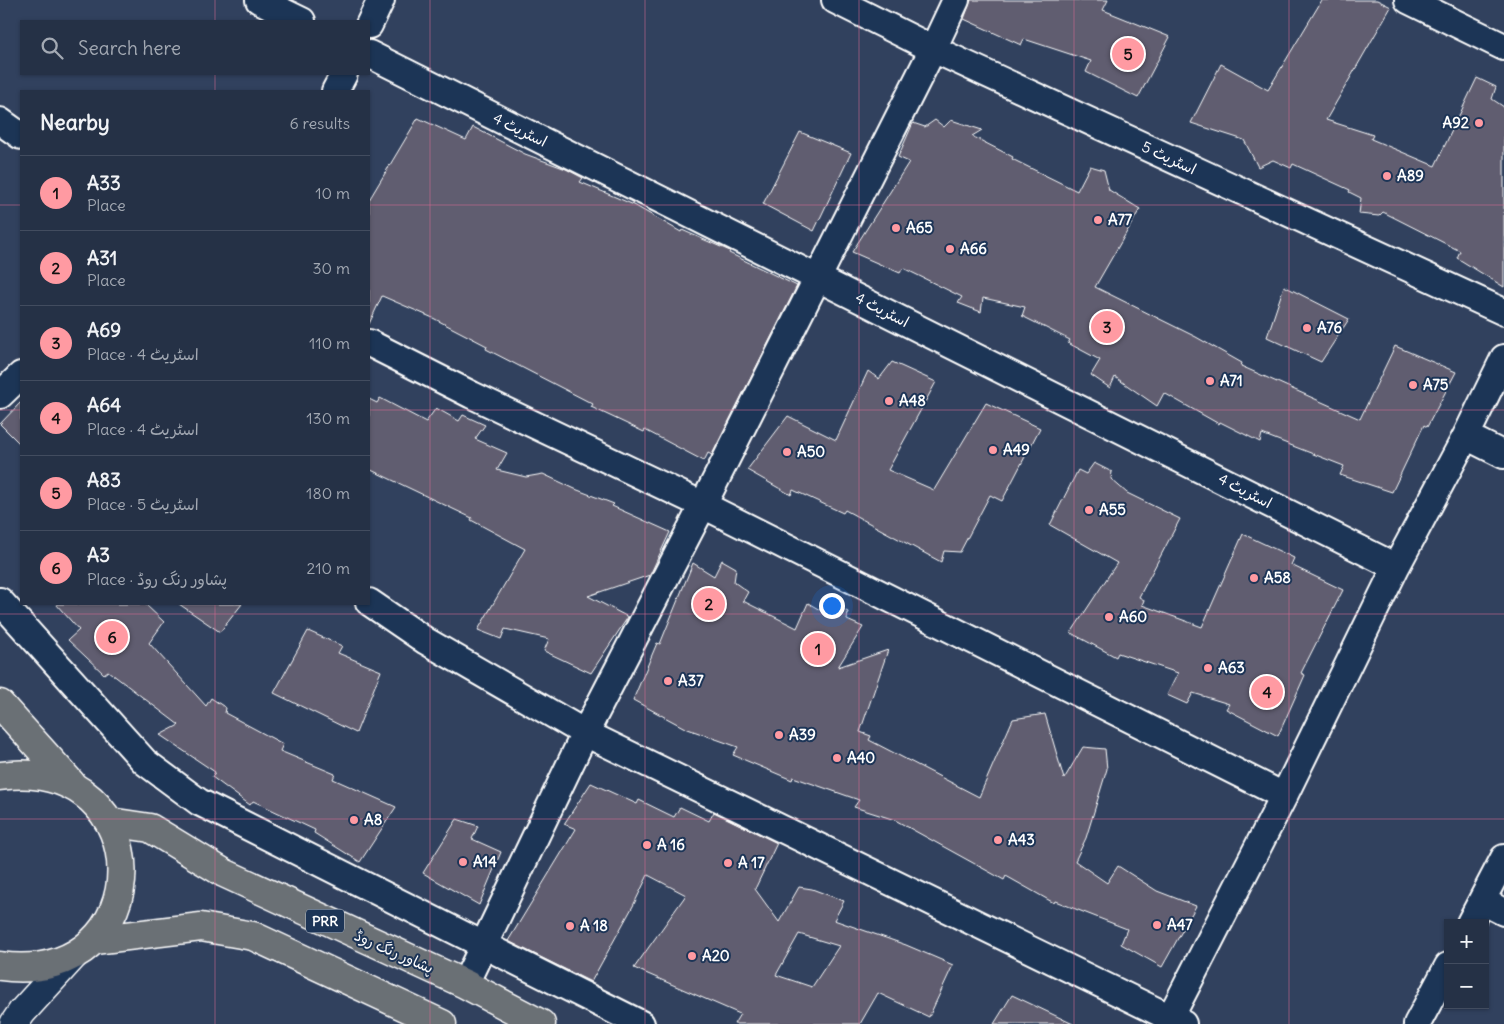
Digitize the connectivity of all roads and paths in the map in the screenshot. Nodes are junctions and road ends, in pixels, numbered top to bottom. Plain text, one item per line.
1 (259, 0) edge
2 (381, 0) edge
3 (835, 0) edge
4 (956, 0) edge
5 (1408, 0) edge
6 (300, 20) edge
7 (370, 23) edge
8 (1504, 48) edge
9 (933, 49) junction
10 (370, 54) edge
11 (343, 75) edge
12 (336, 90) edge
13 (0, 121) edge
14 (20, 135) edge
15 (818, 278) junction
16 (1504, 312) edge
17 (370, 344) edge
18 (1504, 358) edge
19 (20, 376) edge
20 (0, 396) edge
21 (1466, 436) junction
22 (1504, 455) edge
23 (703, 505) junction
24 (1396, 567) junction
25 (0, 601) edge
26 (370, 603) edge
27 (0, 704) edge
28 (584, 733) junction
29 (0, 776) edge
30 (74, 786) junction
31 (1284, 796) junction
32 (110, 822) junction
33 (1504, 858) edge
34 (1485, 912) edge
35 (484, 946) junction
36 (84, 948) junction
37 (0, 966) edge
38 (1444, 974) edge
39 (465, 984) junction
40 (1173, 1022) edge
41 (14, 1024) edge
42 (442, 1024) edge
43 (541, 1024) edge
44 (642, 1024) edge
45 (1418, 1024) edge

1 - 6 street
2 - 7 street
3 - 9 street, اسٹریٹ 5
4 - 9 street
5 - 8 street
9 - 15 street
9 - 16 street, اسٹریٹ 5
10 - 15 street, اسٹریٹ 4
11 - 12 street
13 - 14 street
15 - 23 street
15 - 24 street, اسٹریٹ 4
17 - 23 street
18 - 21 street
19 - 20 street
21 - 22 street
21 - 24 street
23 - 28 street
23 - 31 street
24 - 31 street
25 - 35 street
26 - 28 street
27 - 30 highway
28 - 35 street
28 - 40 street
29 - 30 highway
30 - 32 highway
31 - 40 street
32 - 36 highway
32 - 39 highway, پشاور رنگ روڈ / PRR
33 - 34 street
35 - 39 street
35 - 44 street
36 - 37 highway
36 - 41 main road
36 - 42 highway
38 - 45 street
39 - 43 highway, پشاور رنگ روڈ / PRR

